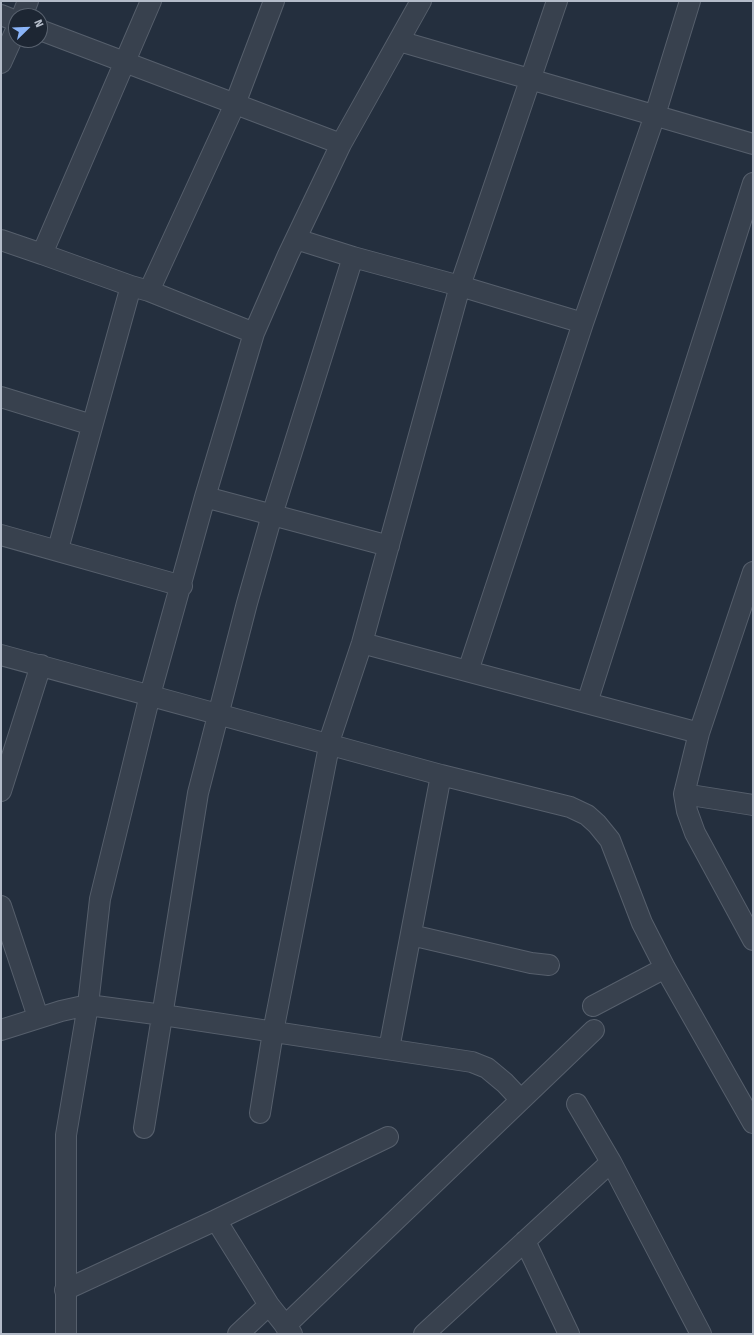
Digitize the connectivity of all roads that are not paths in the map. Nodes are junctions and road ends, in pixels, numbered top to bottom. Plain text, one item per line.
1 (151, 1) edge
2 (274, 1) edge
3 (421, 1) edge
4 (557, 1) edge
5 (690, 1) edge
6 (48, 33) edge
7 (399, 41) junction
8 (8, 48) edge
9 (125, 62) junction
10 (1, 63) edge
11 (530, 78) junction
12 (235, 104) junction
13 (655, 115) junction
14 (341, 144) junction
15 (753, 144) edge
16 (753, 183) edge
17 (296, 239) junction
18 (1, 240) edge
19 (42, 254) junction
20 (353, 257) junction
21 (460, 286) junction
22 (140, 289) junction
23 (583, 323) junction
24 (254, 333) junction
25 (1, 397) edge
26 (92, 425) junction
27 (206, 497) junction
28 (272, 515) junction
29 (1, 535) edge
30 (389, 546) junction
31 (58, 550) junction
32 (753, 572) edge
33 (182, 586) junction
34 (362, 643) junction
35 (1, 655) edge
36 (41, 665) junction
37 (468, 671) junction
38 (150, 695) junction
39 (587, 703) junction
40 (218, 713) junction
41 (699, 733) junction
42 (329, 744) junction
43 (441, 775) junction
44 (1, 791) edge
45 (684, 794) junction
46 (753, 805) edge
47 (1, 906) edge
48 (411, 935) junction
49 (753, 940) edge
50 (549, 965) dead end
51 (665, 968) junction
52 (88, 1005) junction
53 (593, 1006) dead end
54 (163, 1015) junction
55 (38, 1018) junction
56 (1, 1030) edge
57 (594, 1030) dead end
58 (273, 1032) junction
59 (389, 1049) junction
60 (521, 1100) junction
61 (577, 1104) dead end
62 (260, 1113) dead end
63 (753, 1123) edge
64 (144, 1128) dead end
65 (388, 1137) dead end
66 (611, 1162) junction
67 (216, 1220) junction
68 (525, 1242) junction
69 (65, 1290) junction
70 (269, 1305) junction
71 (289, 1330) edge
72 (66, 1334) edge
73 (238, 1334) edge
74 (424, 1334) edge
75 (569, 1334) edge
76 (700, 1334) edge

1 - 9 street
2 - 12 street
3 - 7 street
4 - 11 street
5 - 13 street
6 - 9 street
7 - 11 street
7 - 14 street
8 - 10 street
9 - 12 street
9 - 19 street
11 - 13 street
11 - 21 street
12 - 14 street
12 - 22 street
13 - 15 street
13 - 23 street
14 - 17 street
16 - 39 street
17 - 20 street
17 - 24 street
18 - 19 street
19 - 22 street
20 - 21 street
20 - 28 street
21 - 23 street
21 - 30 street
22 - 24 street
22 - 26 street
23 - 37 street
24 - 27 street
25 - 26 street
26 - 31 street
27 - 28 street
27 - 33 street
28 - 30 street
28 - 40 street
29 - 31 street
30 - 34 street
31 - 33 street
32 - 41 street
33 - 38 street
34 - 37 street
34 - 42 street
35 - 36 street
36 - 38 street
36 - 44 street
37 - 39 street
38 - 40 street
38 - 52 street
39 - 41 street
40 - 42 street
40 - 54 street
41 - 45 street
42 - 43 street
42 - 58 street
43 - 48 street
43 - 51 street
45 - 46 street
45 - 49 street
47 - 55 street
48 - 50 street
48 - 59 street
51 - 53 street
51 - 63 street
52 - 54 street
52 - 55 street
52 - 69 street
54 - 58 street
54 - 64 street
55 - 56 street
57 - 60 street
58 - 59 street
58 - 62 street
59 - 60 street
60 - 71 street
61 - 66 street
65 - 67 street
66 - 68 street
66 - 76 street
67 - 69 street
67 - 70 street
68 - 74 street
68 - 75 street
69 - 72 street
70 - 71 street
70 - 73 street

